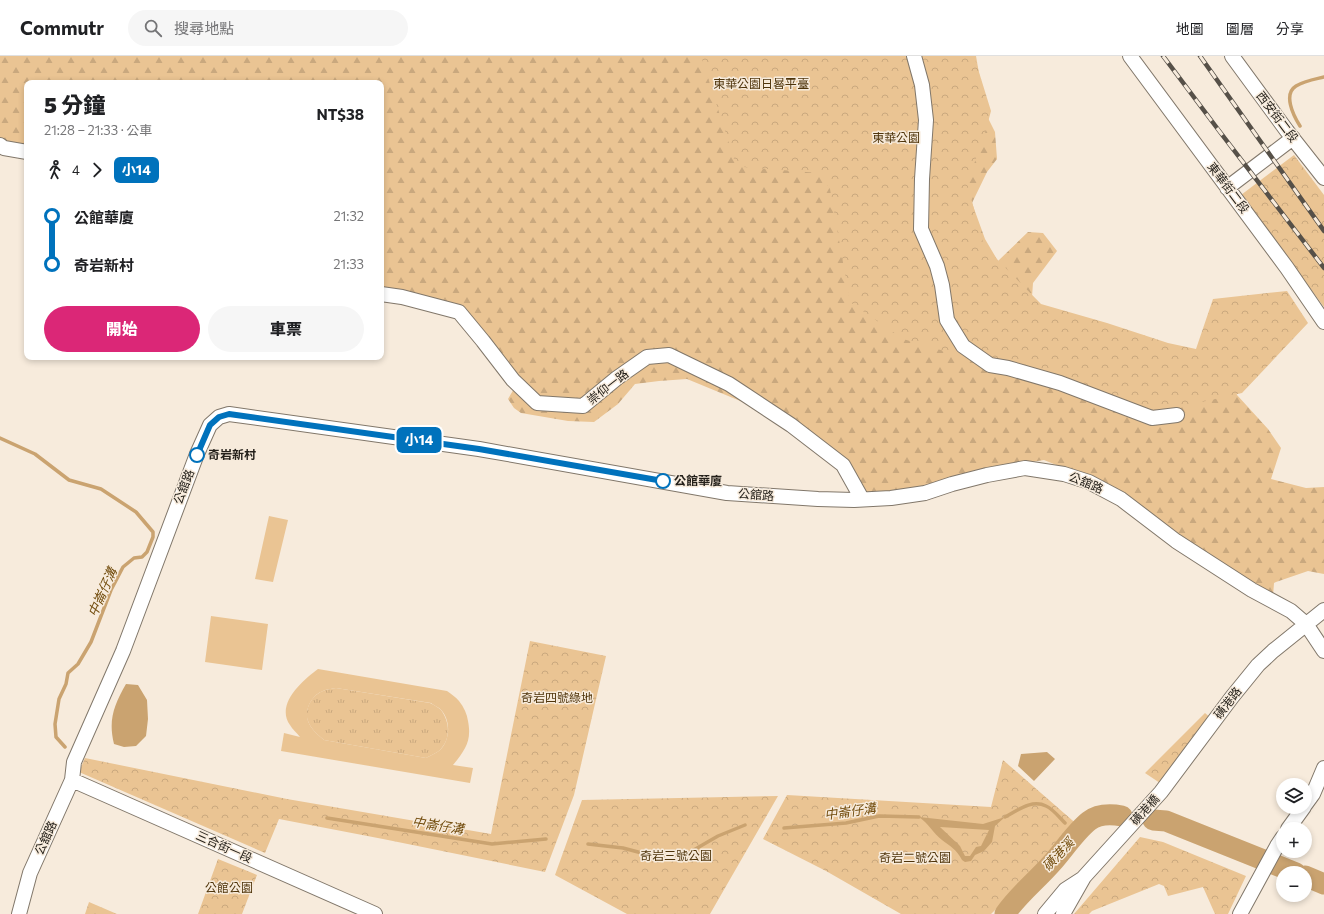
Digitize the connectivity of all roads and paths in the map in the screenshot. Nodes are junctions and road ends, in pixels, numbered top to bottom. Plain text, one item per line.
1 (914, 56) edge
2 (1130, 56) edge
3 (1232, 56) edge
4 (1293, 138) junction
5 (1, 149) edge
6 (24, 152) edge
7 (1324, 178) edge
8 (1227, 188) junction
9 (384, 294) edge
10 (1324, 322) edge
11 (1177, 415) dead end
12 (862, 500) junction
13 (1324, 610) edge
14 (1306, 624) junction
15 (1324, 651) edge
16 (1324, 768) edge
17 (72, 780) junction
18 (1161, 792) joint
19 (1312, 795) edge
20 (1276, 848) edge
21 (1084, 877) junction
22 (19, 914) edge
23 (375, 914) edge
24 (1045, 914) edge
25 (1063, 914) edge
26 (1240, 914) edge

1 - 11 street
2 - 8 street, 東華街二段
3 - 4 street, 西安街二段
4 - 7 street, 西安街二段
4 - 8 street
5 - 6 street
8 - 10 street, 東華街二段
9 - 12 street, 崇仰一路
12 - 14 street, 公舘路
12 - 17 street, 公舘路
13 - 14 street
14 - 15 street, 公舘路
14 - 18 street, 磺港路
16 - 19 street
17 - 22 street, 公舘路
17 - 23 street, 三合街一段
18 - 21 street, 磺港橋
20 - 26 street
21 - 24 street
21 - 25 street

